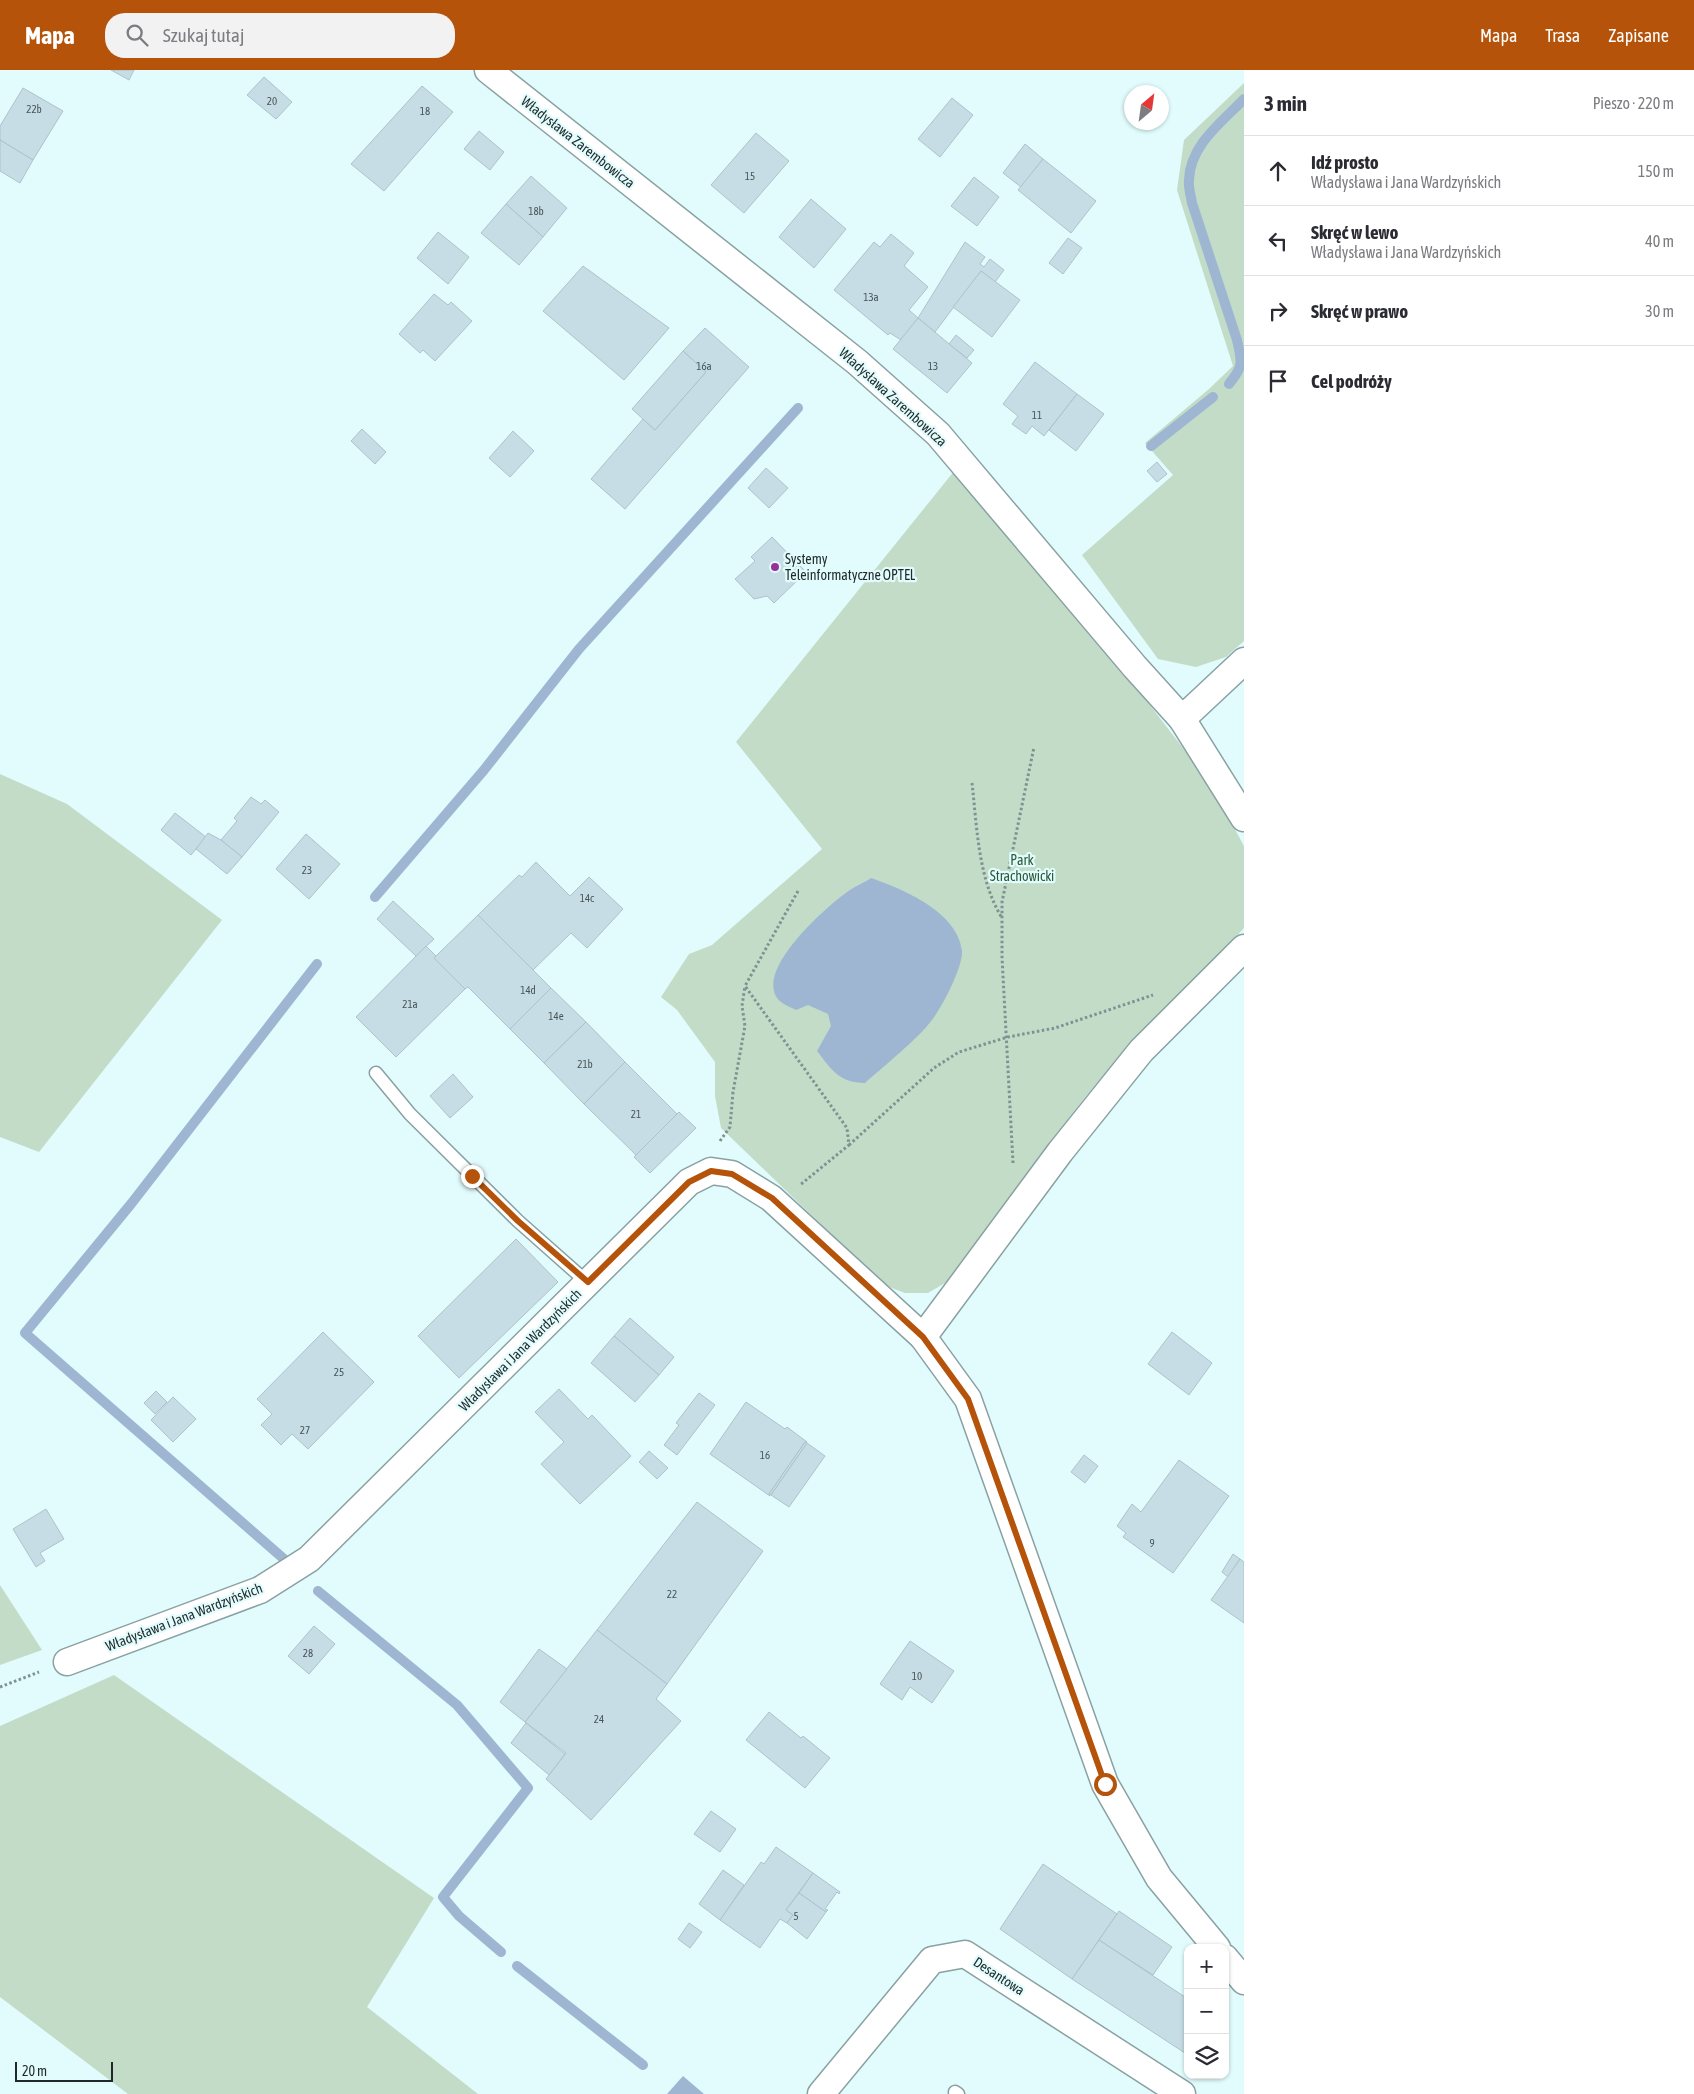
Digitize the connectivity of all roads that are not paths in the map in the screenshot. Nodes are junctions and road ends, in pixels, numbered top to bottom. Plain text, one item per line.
1 (488, 70) edge
2 (1244, 661) edge
3 (1182, 719) junction
4 (1244, 818) edge
5 (1244, 948) edge
6 (376, 1073) dead end
7 (588, 1282) junction
8 (923, 1337) junction
9 (66, 1662) road end
10 (1214, 1944) edge
11 (1229, 1963) edge
12 (1244, 1981) edge
13 (821, 2094) edge
14 (1182, 2094) edge

1 - 3 street, Władysława Zarembowicza
2 - 3 street
3 - 4 street, Władysława Zarembowicza
5 - 8 street
6 - 7 lane
7 - 8 street, Władysława i Jana Wardzyńskich
7 - 9 street, Władysława i Jana Wardzyńskich
8 - 10 street
11 - 12 street
13 - 14 street, Desantowa

